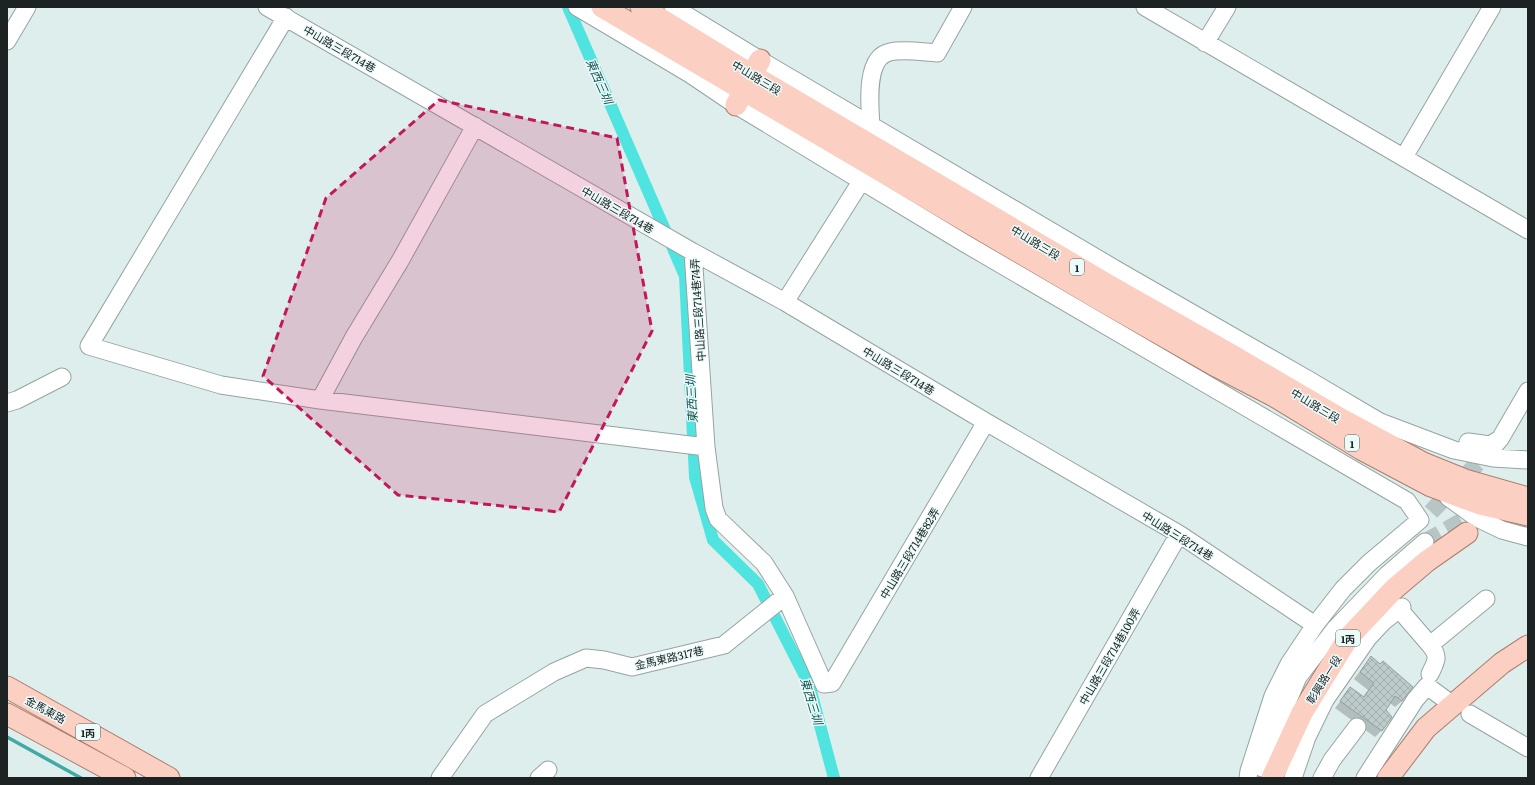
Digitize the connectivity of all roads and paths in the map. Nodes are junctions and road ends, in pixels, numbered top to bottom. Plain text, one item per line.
1 (27, 7) edge
2 (268, 7) edge
3 (577, 7) edge
4 (602, 7) edge
5 (641, 7) edge
6 (673, 7) edge
7 (963, 7) edge
8 (1145, 7) edge
9 (1227, 7) edge
10 (1492, 7) edge
11 (286, 17) junction
12 (7, 41) edge
13 (1205, 43) junction
14 (748, 82) junction
15 (476, 126) junction
16 (872, 126) junction
17 (1404, 158) junction
18 (862, 180) junction
19 (1528, 230) edge
20 (693, 252) junction
21 (1116, 280) junction
22 (785, 302) junction
23 (1213, 376) junction
24 (62, 377) dead end
25 (1231, 388) junction
26 (1528, 391) edge
27 (1274, 396) junction
28 (320, 400) junction
29 (7, 403) edge
30 (1250, 408) junction
31 (1347, 413) junction
32 (986, 422) junction
33 (706, 447) junction
34 (1528, 460) edge
35 (1431, 486) junction
36 (1528, 498) edge
37 (1528, 515) edge
38 (1467, 533) dead end
39 (1179, 534) junction
40 (1528, 537) edge
41 (1424, 542) tunnel mouth
42 (785, 596) junction
43 (1486, 599) dead end
44 (1315, 625) junction
45 (1430, 645) junction
46 (1528, 646) edge
47 (1430, 674) dead end
48 (832, 683) joint
49 (7, 687) edge
50 (1446, 700) dead end
51 (7, 714) edge
52 (1470, 714) dead end
53 (1357, 727) dead end
54 (1528, 748) edge
55 (125, 778) edge
56 (169, 778) edge
57 (440, 778) edge
58 (1039, 778) edge
59 (1248, 778) edge
60 (1258, 778) edge
61 (1272, 778) edge
62 (1293, 778) edge
63 (1322, 778) edge
64 (1364, 778) edge
65 (1388, 778) edge

1 - 12 street
2 - 11 street, 中山路三段714巷
3 - 14 street, 中山路三段 / 1
4 - 14 main road, 中山路三段 / 1
5 - 14 main road, 中山路三段 / 1
6 - 14 street, 中山路三段 / 1
7 - 16 street
8 - 13 street
9 - 13 street
10 - 17 street
11 - 15 street, 中山路三段714巷
11 - 28 street
13 - 17 street
14 - 16 street, 中山路三段 / 1
14 - 18 street, 中山路三段 / 1
14 - 21 main road, 中山路三段 / 1
14 - 23 main road, 中山路三段 / 1
15 - 20 street, 中山路三段714巷
15 - 28 street
16 - 21 street, 中山路三段 / 1
17 - 19 street
18 - 22 street
18 - 23 street, 中山路三段 / 1
20 - 22 street, 中山路三段714巷
20 - 33 street, 中山路三段714巷74弄
21 - 31 main road, 中山路三段 / 1
21 - 31 street, 中山路三段 / 1
22 - 32 street, 中山路三段714巷
23 - 25 street
23 - 27 main road, 中山路三段 / 1
23 - 30 street, 1
24 - 29 street
25 - 27 street
25 - 30 street
26 - 31 street
27 - 35 main road, 1
28 - 33 street
30 - 44 street, 1
31 - 34 street, 中山路三段
31 - 36 main road, 中山路三段 / 1
32 - 39 street, 中山路三段714巷
32 - 48 street, 中山路三段714巷82弄
33 - 42 street, 中山路三段714巷74弄
35 - 37 main road, 1
35 - 40 street
38 - 61 main road, 彰興路一段 / 1丙
39 - 44 street, 中山路三段714巷
39 - 58 street, 中山路三段714巷100弄
41 - 60 street, 彰興路一段 / 1丙
42 - 48 street, 中山路三段714巷74弄
42 - 57 street, 金馬東路317巷
43 - 45 street
44 - 59 street, 1
45 - 47 street
45 - 62 street
46 - 65 main road
49 - 56 main road, 金馬東路 / 1丙
50 - 64 street
51 - 55 main road, 金馬東路 / 1丙
52 - 54 street
53 - 63 street

